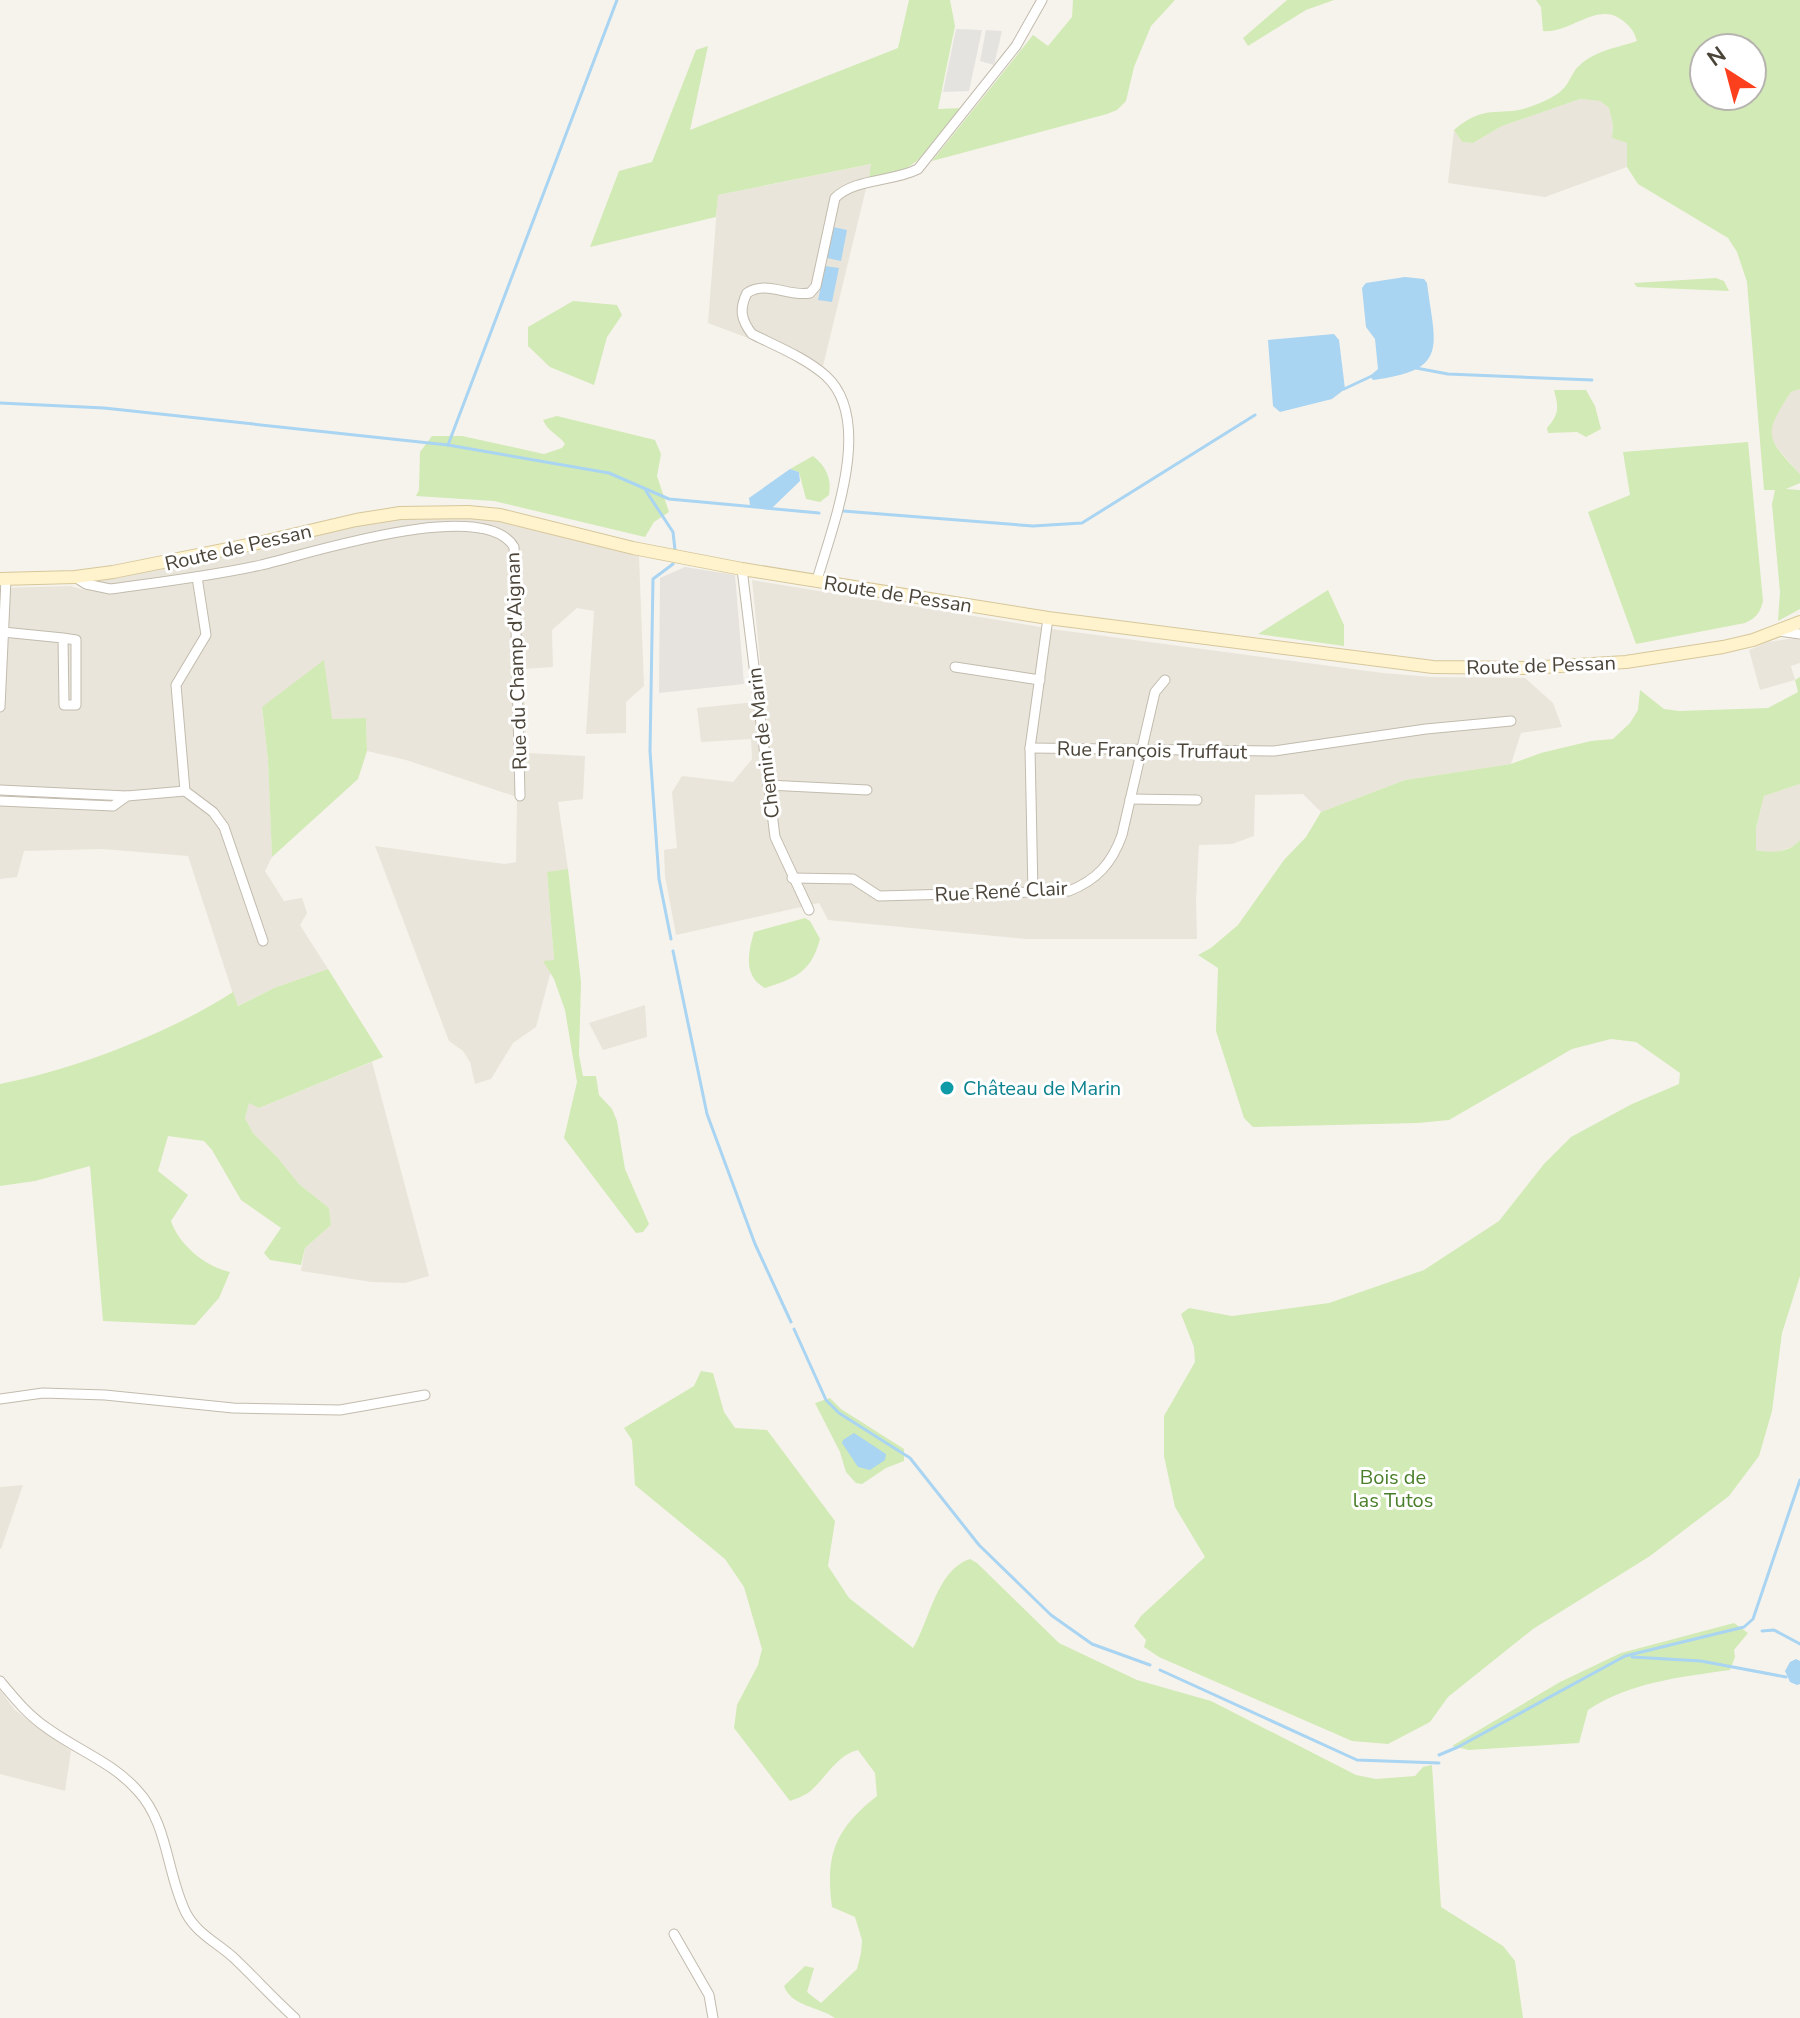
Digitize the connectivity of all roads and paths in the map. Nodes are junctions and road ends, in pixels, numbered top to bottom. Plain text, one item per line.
1 (1042, 0) edge
2 (258, 543) junction
3 (262, 564) junction
4 (742, 569) junction
5 (75, 577) junction
6 (197, 577) junction
7 (3, 579) edge
8 (817, 580) junction
9 (1048, 618) junction
10 (1800, 622) edge
11 (1779, 631) junction
12 (3, 632) junction
13 (1800, 634) edge
14 (63, 638) junction
15 (1, 661) edge
16 (955, 667) dead end
17 (1040, 680) junction
18 (1165, 680) dead end
19 (0, 707) edge
20 (1511, 721) dead end
21 (1030, 748) junction
22 (1142, 750) junction
23 (768, 785) junction
24 (0, 790) edge
25 (867, 790) dead end
26 (185, 791) junction
27 (127, 796) junction
28 (520, 796) dead end
29 (1130, 799) junction
30 (1197, 800) dead end
31 (0, 801) edge
32 (792, 878) junction
33 (1033, 893) junction
34 (809, 910) dead end
35 (263, 941) dead end
36 (425, 1395) dead end
37 (0, 1399) edge
38 (0, 1681) edge
39 (674, 1934) dead end
40 (295, 2018) edge
41 (713, 2018) edge

1 - 8 street
2 - 3 street
2 - 4 main road, Route de Pessan
2 - 5 main road, Route de Pessan
3 - 6 street, Rue du Champ d'Aignan
3 - 28 street, Rue du Champ d'Aignan
4 - 8 main road, Route de Pessan
4 - 23 street, Chemin de Marin
5 - 6 street, Rue du Champ d'Aignan
5 - 7 main road, Route de Pessan
6 - 26 street
7 - 12 street
8 - 9 main road, Route de Pessan
9 - 11 main road, Route de Pessan
9 - 17 street
10 - 11 main road, Route de Pessan
11 - 13 street
12 - 14 street
12 - 15 street
14 - 14 street
15 - 19 street
16 - 17 street
17 - 21 street
18 - 22 street, Rue René Clair
20 - 22 street, Rue François Truffaut
21 - 22 street, Rue François Truffaut
21 - 33 street
22 - 29 street, Rue René Clair
23 - 25 street
23 - 32 street, Chemin de Marin
24 - 27 street
26 - 27 street
26 - 35 street
27 - 31 street
29 - 30 street
29 - 33 street, Rue René Clair
32 - 33 street, Rue René Clair
32 - 34 street, Chemin de Marin
36 - 37 street
38 - 40 street
39 - 41 street

